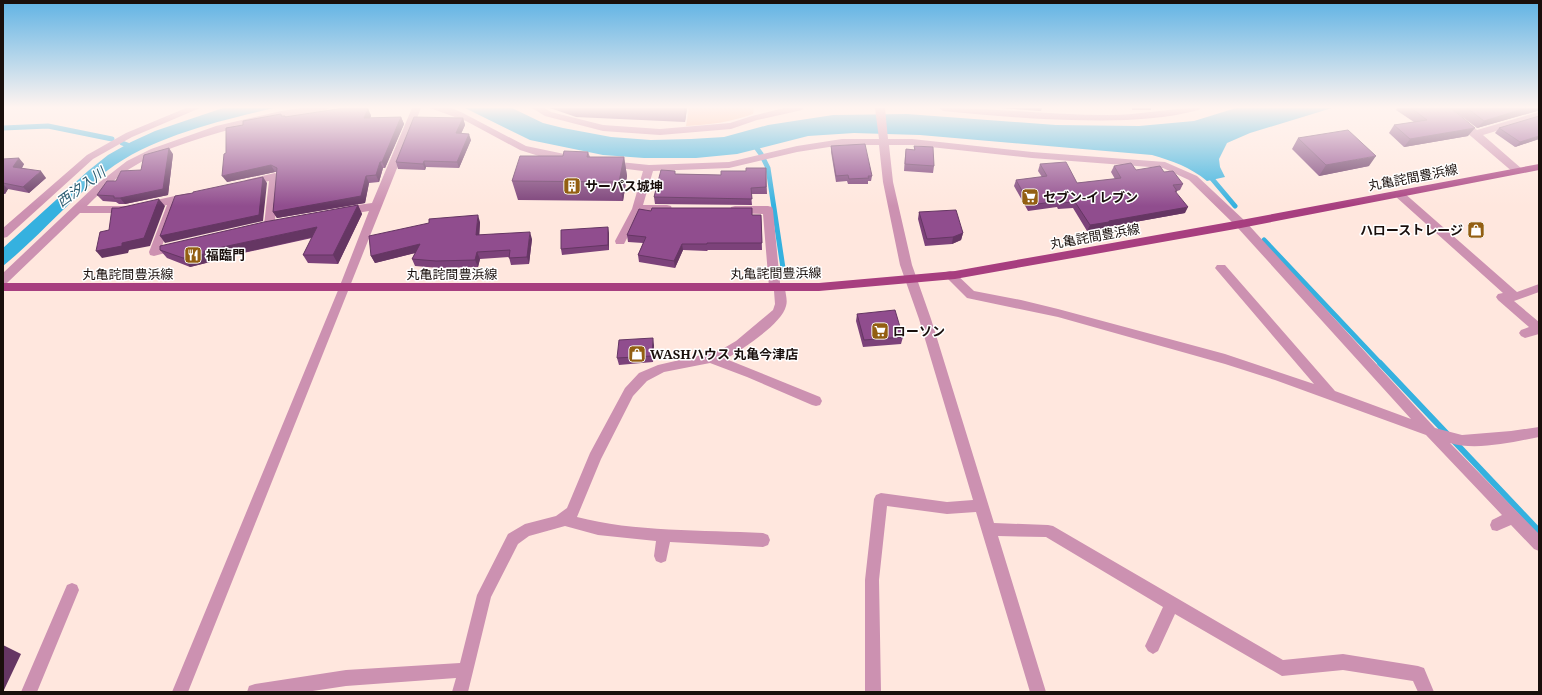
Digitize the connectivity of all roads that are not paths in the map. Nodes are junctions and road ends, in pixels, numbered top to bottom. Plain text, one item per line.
1 (120, 140) edge
2 (184, 140) edge
3 (403, 140) edge
4 (508, 140) edge
5 (1483, 140) edge
6 (883, 142) junction
7 (587, 162) edge
8 (602, 163) edge
9 (649, 168) junction
10 (1539, 168) edge
11 (1518, 171) junction
12 (239, 184) edge
13 (203, 193) edge
14 (1399, 194) junction
15 (174, 199) junction
16 (376, 206) junction
17 (78, 209) junction
18 (637, 209) junction
19 (675, 209) edge
20 (722, 210) edge
21 (330, 214) edge
22 (292, 221) edge
23 (1241, 224) junction
24 (3, 234) edge
25 (620, 241) dead end
26 (184, 244) edge
27 (1221, 268) dead end
28 (950, 275) junction
29 (3, 280) edge
30 (912, 280) junction
31 (3, 287) edge
32 (777, 287) junction
33 (345, 288) junction
34 (1539, 288) edge
35 (1502, 297) dead end
36 (1539, 329) edge
37 (1525, 333) dead end
38 (711, 358) junction
39 (1331, 395) junction
40 (816, 401) dead end
41 (1539, 432) edge
42 (1435, 434) junction
43 (981, 505) junction
44 (1513, 517) junction
45 (564, 519) junction
46 (1497, 525) dead end
47 (988, 529) junction
48 (664, 535) junction
49 (763, 540) dead end
50 (1539, 544) edge
51 (661, 556) dead end
52 (72, 590) dead end
53 (1172, 604) junction
54 (1154, 646) dead end
55 (465, 670) junction
56 (29, 692) edge
57 (180, 692) edge
58 (255, 692) edge
59 (460, 692) edge
60 (873, 692) edge
61 (1038, 692) edge
62 (1426, 692) edge

1 - 24 street
2 - 17 street
3 - 16 street
4 - 7 street
5 - 11 street
6 - 9 street
6 - 23 street
6 - 30 street
8 - 9 street
9 - 18 street
10 - 11 main road, 丸亀詫間豊浜線
11 - 14 main road, 丸亀詫間豊浜線
12 - 22 street
13 - 15 street
14 - 23 main road, 丸亀詫間豊浜線
14 - 34 street
15 - 17 street
15 - 26 street
16 - 21 street
16 - 33 street
17 - 29 street
18 - 19 street
18 - 25 street
20 - 32 street
23 - 28 main road, 丸亀詫間豊浜線
23 - 42 street
27 - 39 street
28 - 30 main road, 丸亀詫間豊浜線
28 - 39 street
30 - 32 main road, 丸亀詫間豊浜線
30 - 43 street
31 - 33 main road, 丸亀詫間豊浜線
32 - 33 main road, 丸亀詫間豊浜線
32 - 38 street
33 - 57 street
35 - 36 street
36 - 37 street
38 - 40 street
38 - 45 street
39 - 42 street
41 - 42 street
42 - 44 street
43 - 47 street
43 - 60 street
44 - 46 street
44 - 50 street
45 - 48 street
45 - 55 street
47 - 53 street
47 - 61 street
48 - 49 street
48 - 51 street
52 - 56 street
53 - 54 street
53 - 62 street
55 - 58 street
55 - 59 street

